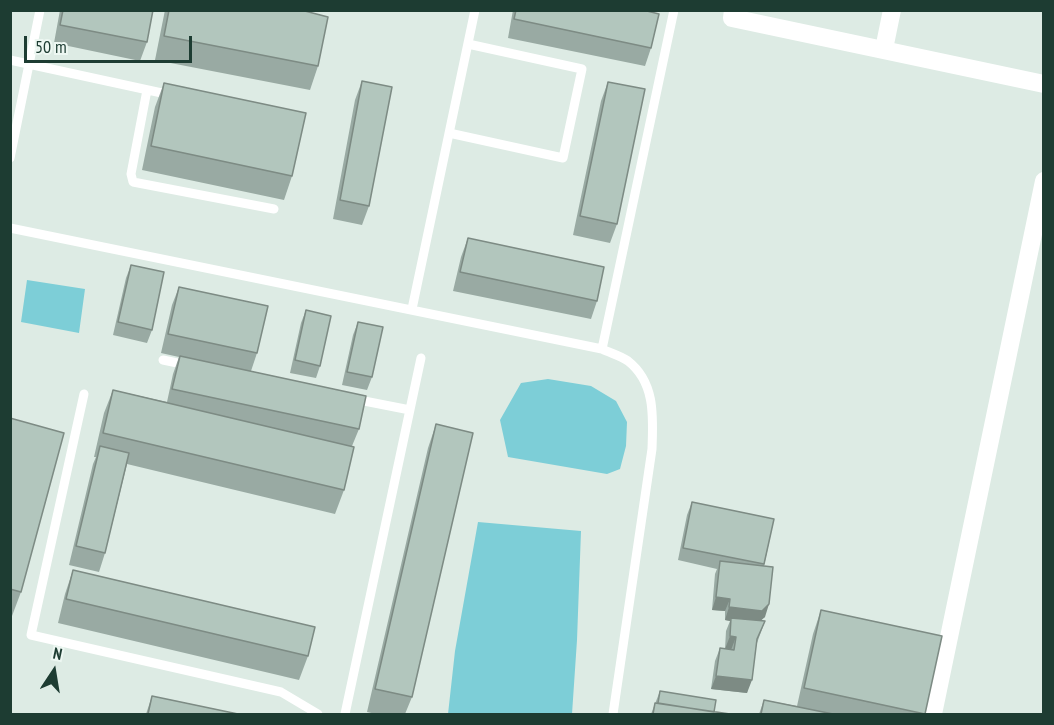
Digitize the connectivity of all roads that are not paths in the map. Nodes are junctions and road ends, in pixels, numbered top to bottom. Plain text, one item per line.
1 (40, 10) edge
2 (475, 10) edge
3 (674, 10) edge
4 (734, 10) edge
5 (892, 10) edge
6 (468, 44) junction
7 (884, 49) junction
8 (10, 60) edge
9 (29, 64) junction
10 (1044, 84) edge
11 (147, 90) junction
12 (179, 97) edge
13 (449, 133) junction
14 (10, 158) edge
15 (1044, 181) edge
16 (274, 209) dead end
17 (10, 228) edge
18 (412, 309) junction
19 (602, 349) junction
20 (421, 358) dead end
21 (163, 360) dead end
22 (199, 367) edge
23 (84, 394) dead end
24 (340, 396) edge
25 (410, 410) junction
26 (318, 714) edge
27 (345, 714) edge
28 (613, 714) edge
29 (933, 714) edge

1 - 9 lane
2 - 6 lane
3 - 19 lane
4 - 7 street
5 - 7 street
6 - 13 lane
6 - 13 lane
7 - 10 street
8 - 9 lane
9 - 11 lane
9 - 14 lane
11 - 12 lane
11 - 16 lane
13 - 18 lane
15 - 29 street
17 - 18 lane
18 - 19 lane
19 - 28 lane
20 - 25 lane
21 - 22 lane
23 - 26 lane
24 - 25 lane
25 - 27 lane

